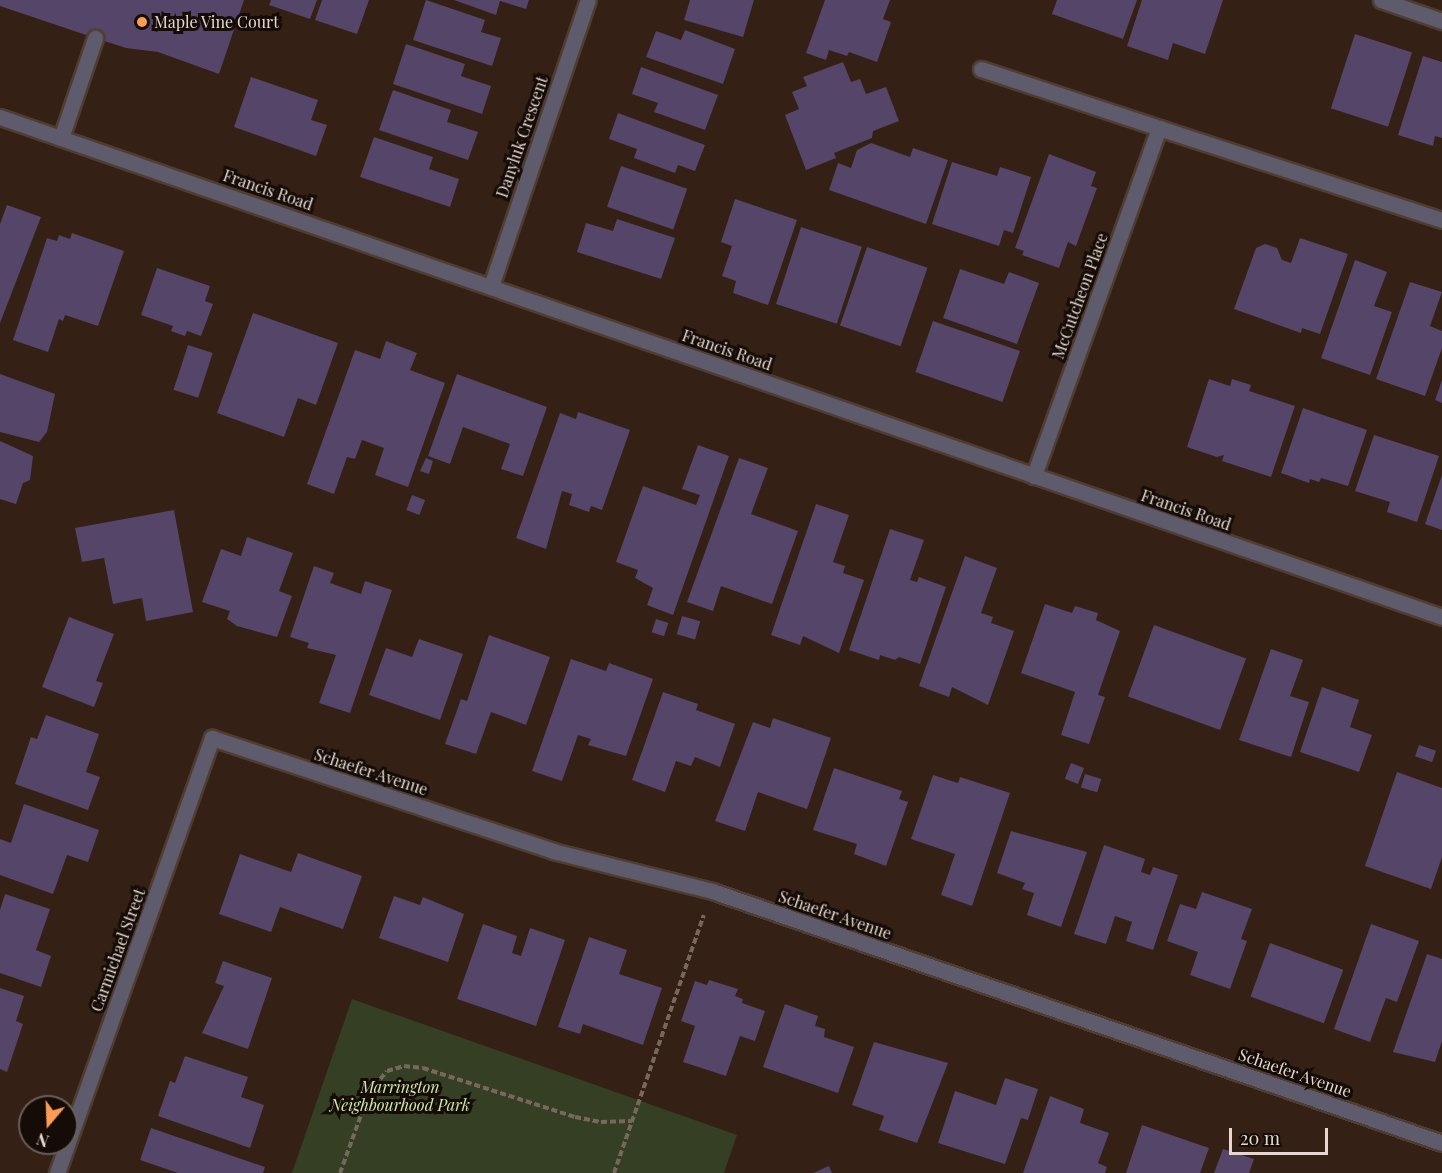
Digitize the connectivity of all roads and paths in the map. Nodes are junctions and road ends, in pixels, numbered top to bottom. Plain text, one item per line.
1 (588, 0) edge
2 (1381, 0) edge
3 (1442, 21) edge
4 (95, 38) dead end
5 (981, 69) dead end
6 (0, 117) edge
7 (1159, 128) junction
8 (61, 138) junction
9 (1442, 220) edge
10 (491, 286) junction
11 (1034, 476) junction
12 (1442, 617) edge
13 (212, 738) joint
14 (712, 891) junction
15 (632, 1121) junction
16 (1442, 1143) edge
17 (57, 1173) edge
18 (339, 1173) edge
19 (614, 1173) edge

1 - 10 street, Danyluk Crescent
2 - 3 street
4 - 8 street
5 - 7 street
6 - 8 street, Francis Road
7 - 9 street
7 - 11 street, McCutcheon Place
8 - 10 street, Francis Road
10 - 11 street, Francis Road
11 - 12 street, Francis Road
13 - 14 street, Schaefer Avenue
13 - 17 street, Carmichael Street
14 - 15 path
14 - 16 street, Schaefer Avenue
15 - 18 path
15 - 19 path

